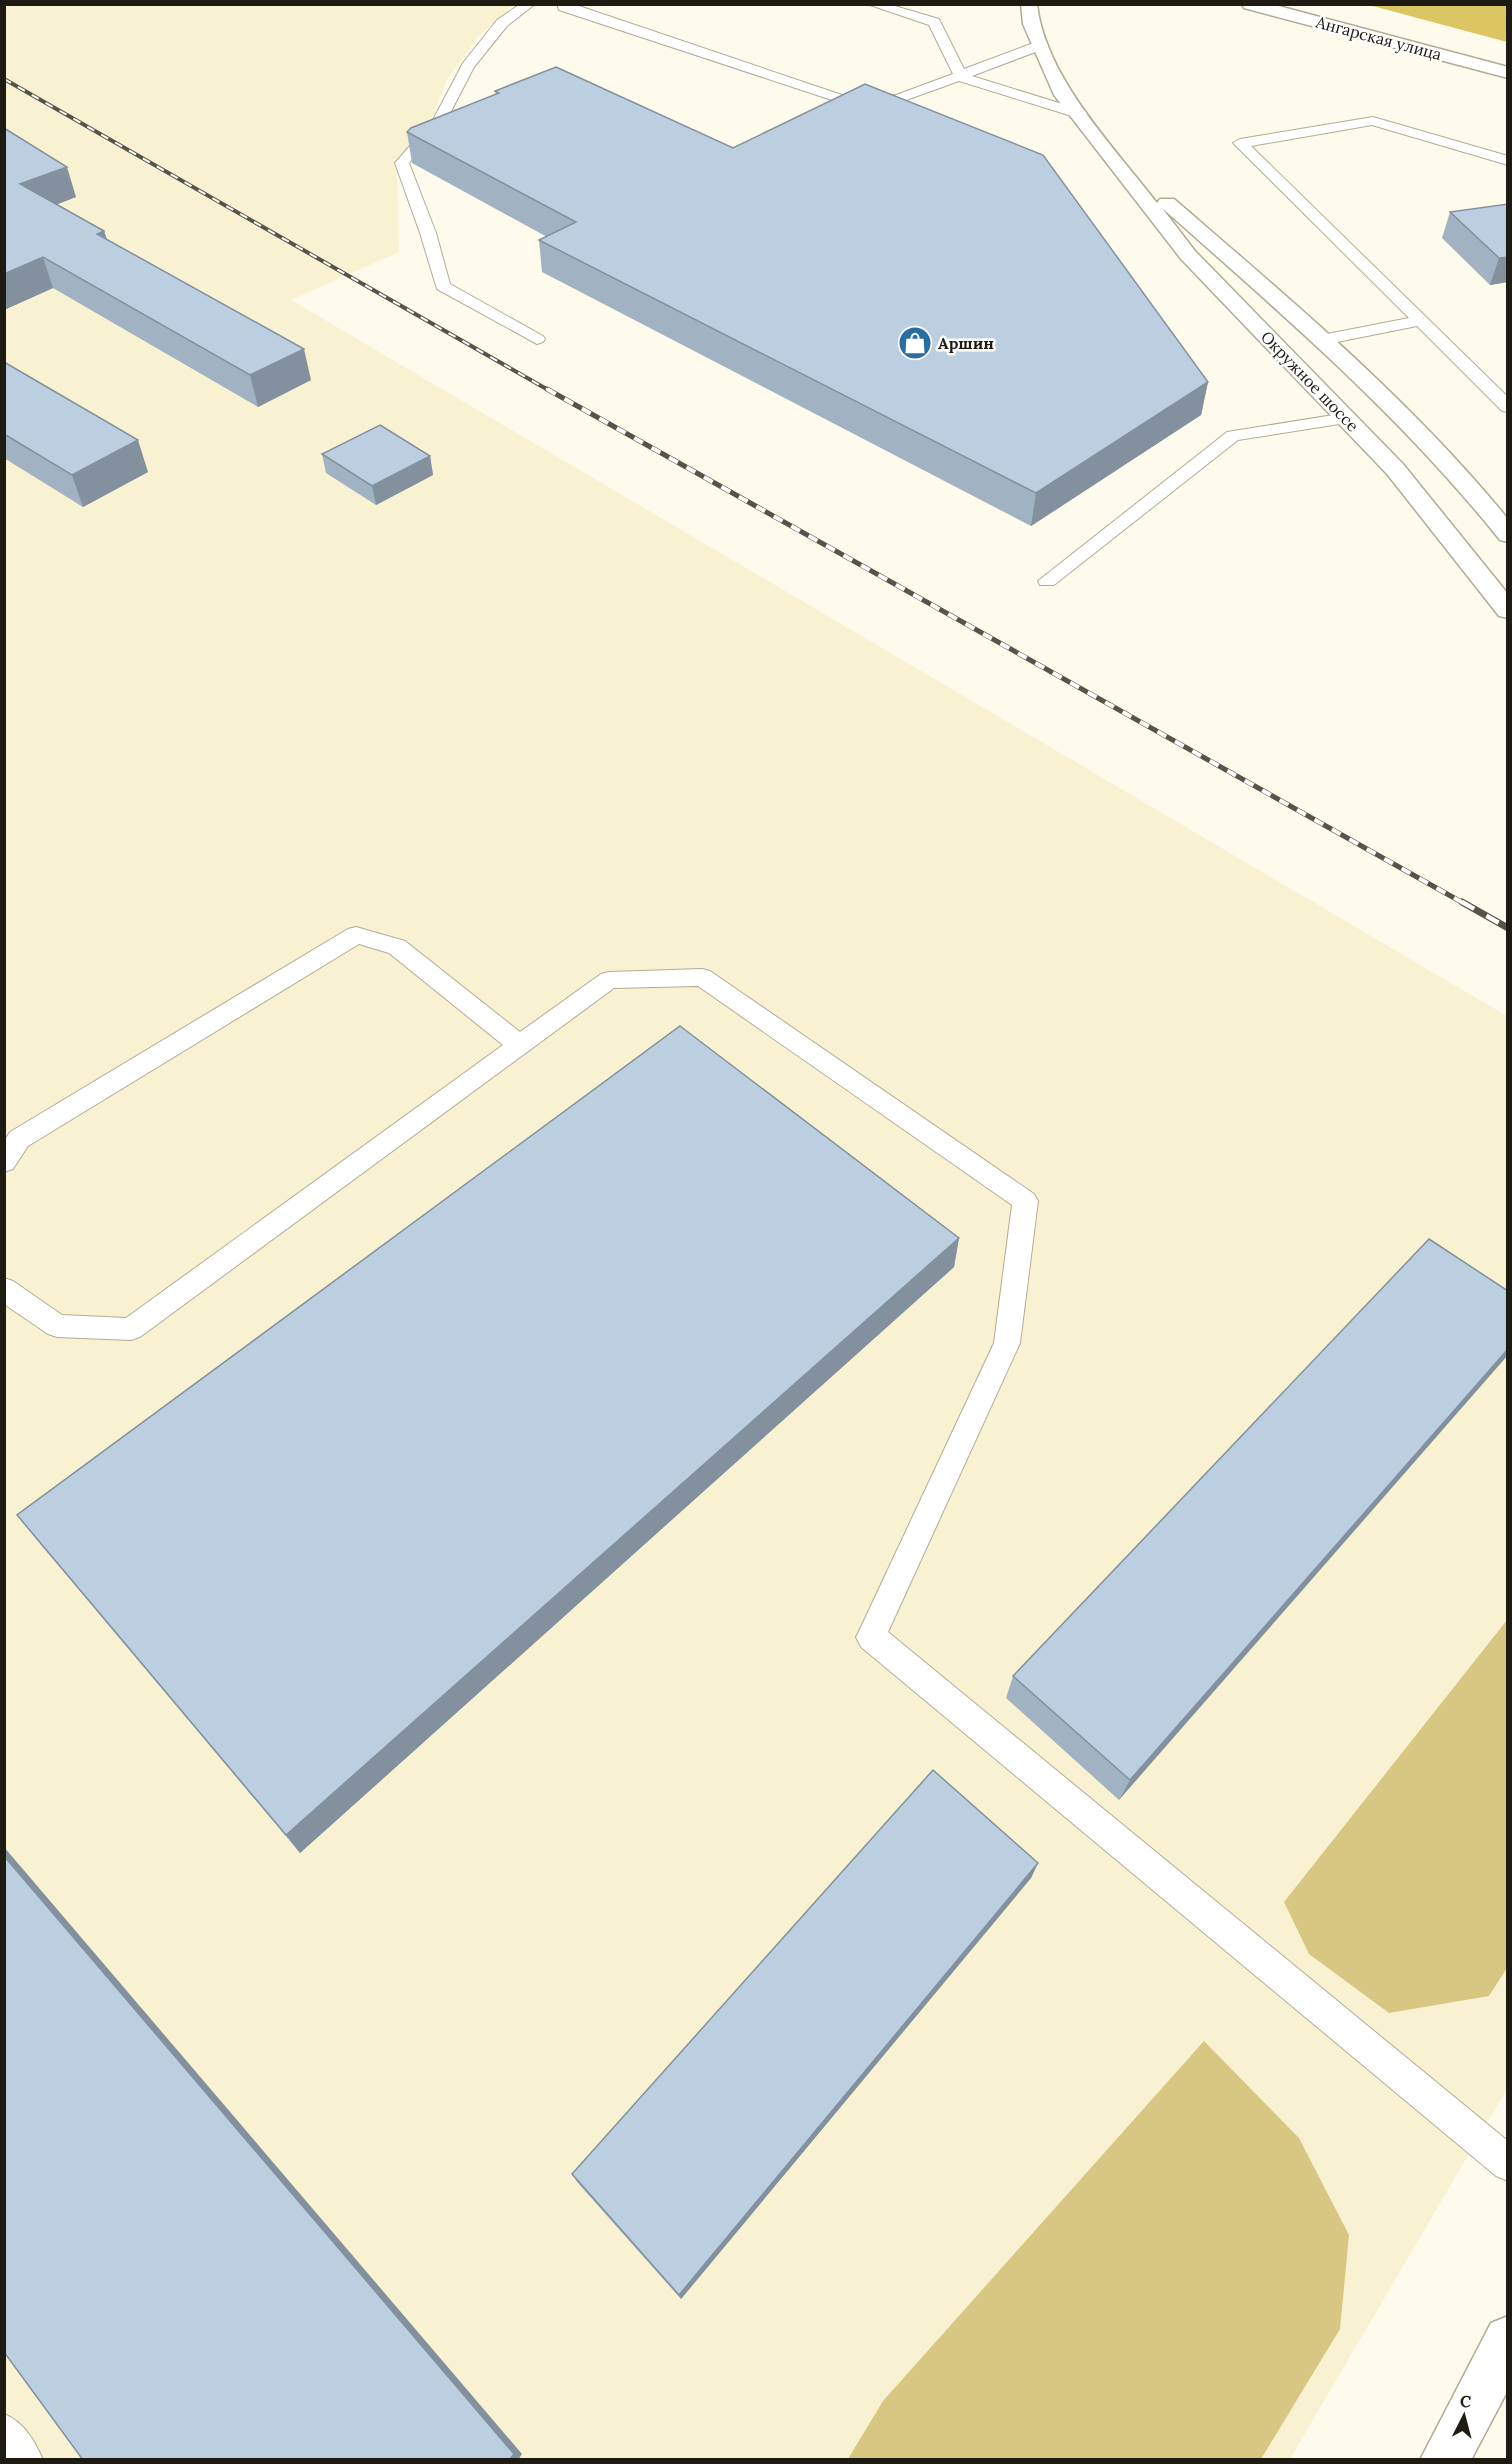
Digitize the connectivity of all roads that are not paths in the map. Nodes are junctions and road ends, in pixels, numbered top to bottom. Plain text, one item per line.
1 (529, 4) edge
2 (567, 4) edge
3 (873, 4) edge
4 (1029, 4) edge
5 (1250, 4) edge
6 (1041, 45) junction
7 (1508, 73) edge
8 (961, 77) junction
9 (1080, 114) junction
10 (1109, 153) junction
11 (1508, 161) edge
12 (1420, 321) junction
13 (537, 339) dead end
14 (1322, 340) junction
15 (1508, 407) edge
16 (1346, 418) junction
17 (1508, 536) edge
18 (1047, 581) dead end
19 (1508, 611) edge
20 (520, 1045) junction
21 (4, 1162) edge
22 (4, 1289) edge
23 (1508, 2164) edge
24 (1508, 2340) edge
25 (4, 2433) edge
26 (24, 2460) edge
27 (1444, 2460) edge

1 - 13 lane
2 - 8 lane
3 - 8 lane
4 - 6 main road, Окружное шоссе
5 - 7 main road, Ангарская улица
6 - 8 lane
6 - 9 main road, Окружное шоссе
8 - 9 lane
9 - 10 main road, Окружное шоссе
10 - 14 main road, Окружное шоссе
10 - 16 main road, Окружное шоссе
11 - 12 lane
12 - 14 lane
12 - 15 lane
14 - 17 main road, Окружное шоссе
16 - 18 lane
16 - 19 main road, Окружное шоссе
20 - 21 lane
20 - 22 lane
20 - 23 lane
24 - 27 main road
25 - 26 lane

